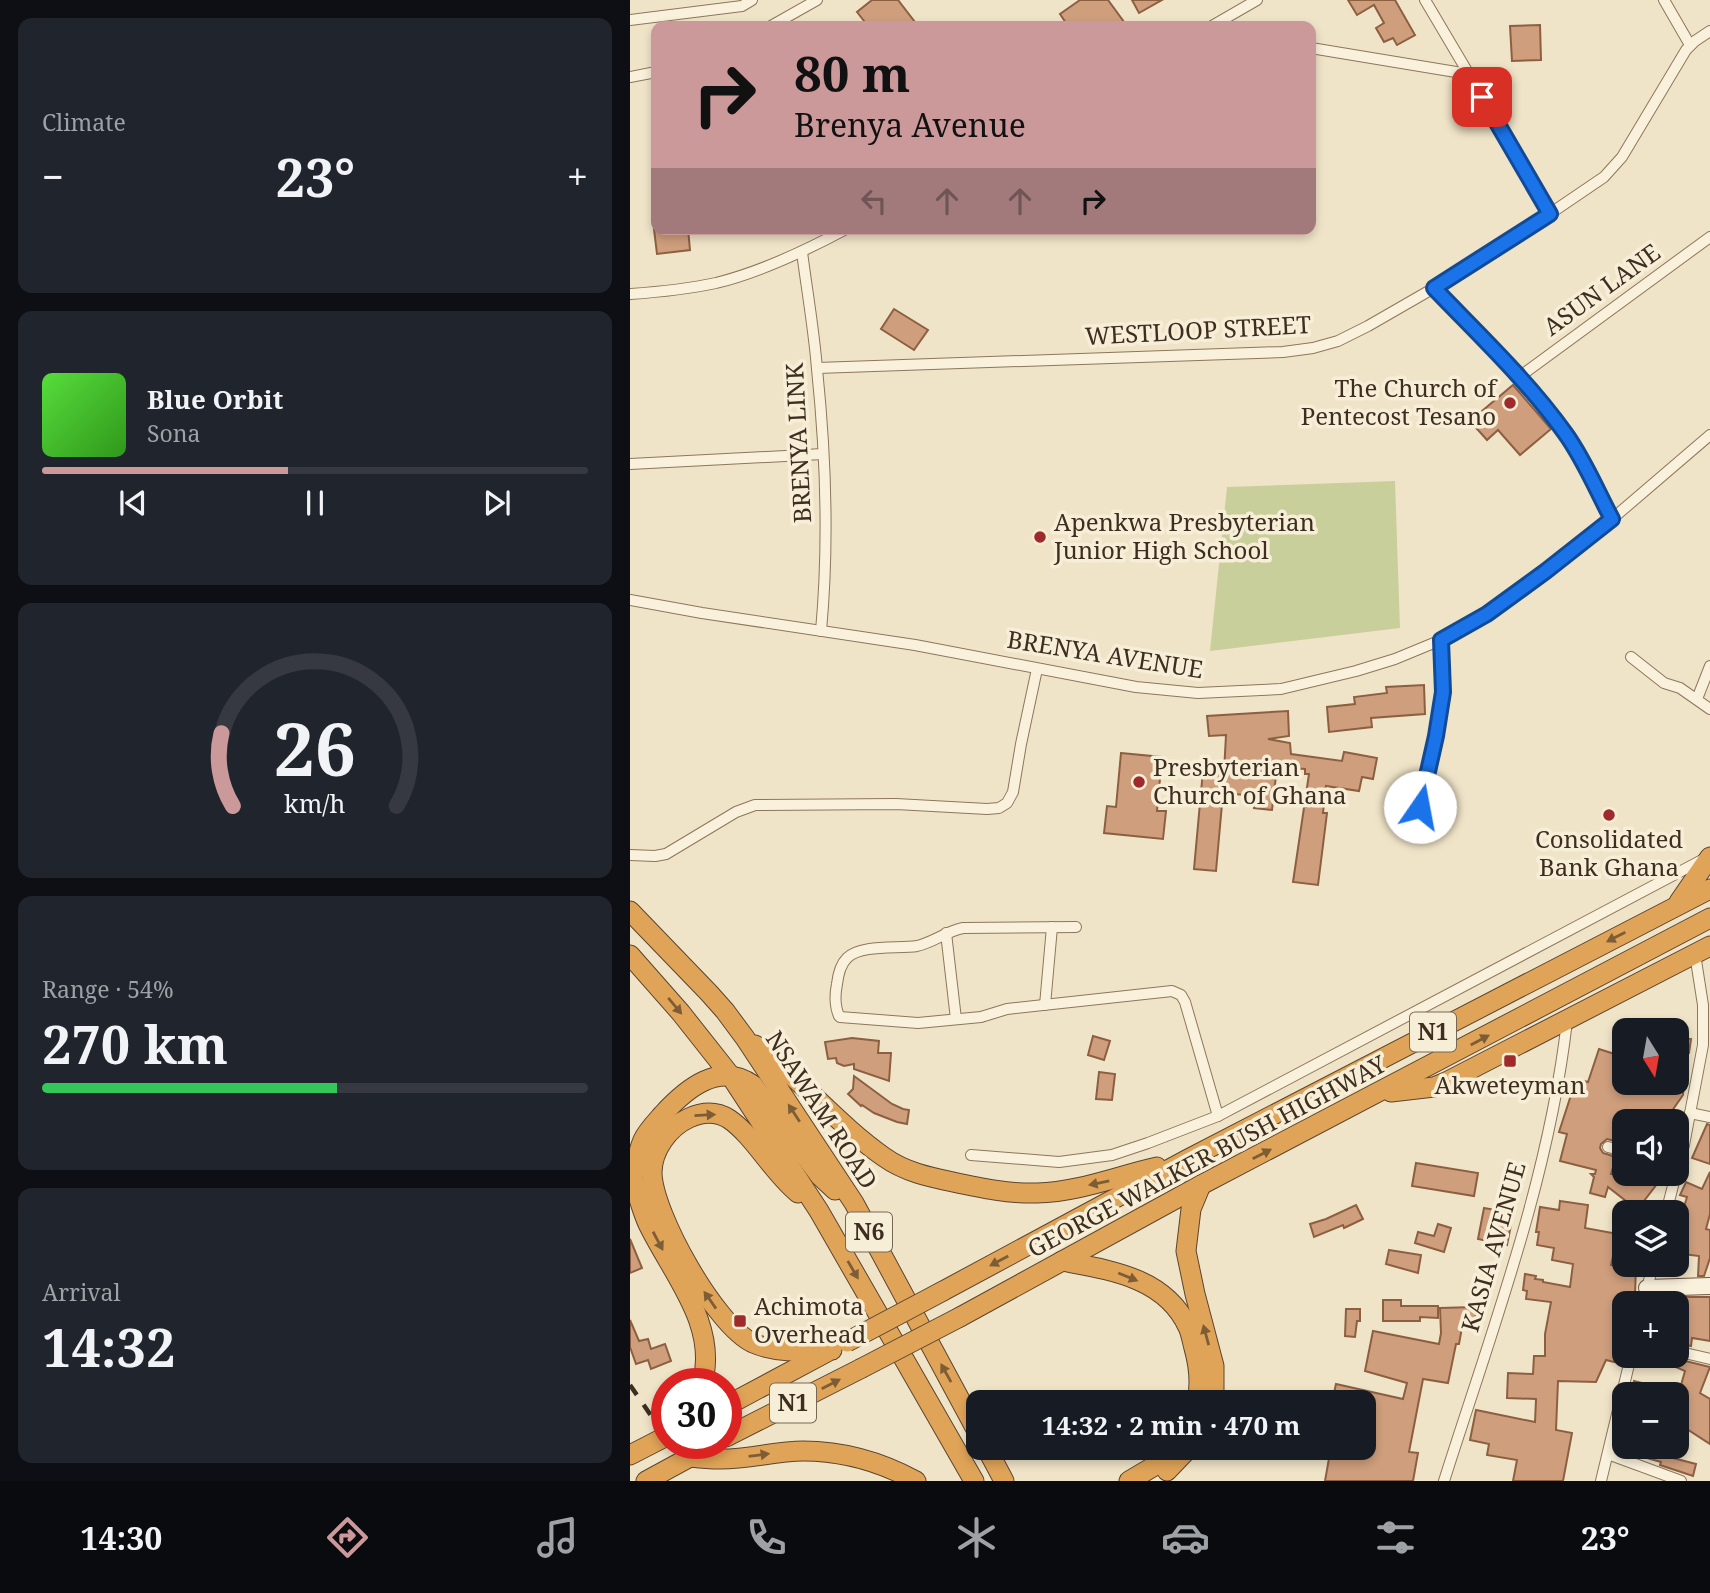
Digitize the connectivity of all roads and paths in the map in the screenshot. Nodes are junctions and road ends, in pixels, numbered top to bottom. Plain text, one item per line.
1 (752, 0) edge
2 (817, 0) edge
3 (1257, 0) edge
4 (1426, 0) edge
5 (1664, 0) edge
6 (630, 20) edge
7 (780, 21) edge
8 (1221, 21) edge
9 (1710, 31) edge
10 (1690, 45) junction
11 (1316, 49) edge
12 (651, 73) edge
13 (1468, 74) junction
14 (630, 77) edge
15 (1550, 214) junction
16 (835, 235) edge
17 (1710, 237) edge
18 (802, 253) junction
19 (1434, 288) junction
20 (630, 294) edge
21 (817, 368) junction
22 (1519, 377) junction
23 (1710, 435) edge
24 (823, 454) junction
25 (630, 464) edge
26 (1612, 519) junction
27 (630, 600) edge
28 (821, 631) junction
29 (1441, 640) junction
30 (1631, 657) dead end
31 (1710, 666) edge
32 (1037, 669) junction
33 (1697, 699) junction
34 (1710, 709) edge
35 (1420, 807) dead end
36 (630, 855) edge
37 (1710, 857) edge
38 (1710, 889) edge
39 (1677, 905) junction
40 (630, 912) edge
41 (1710, 918) edge
42 (1052, 927) junction
43 (1076, 927) dead end
44 (946, 933) junction
45 (1702, 950) edge
46 (630, 955) edge
47 (1045, 1005) junction
48 (956, 1019) junction
49 (1567, 1021) junction
50 (745, 1038) junction
51 (730, 1075) junction
52 (1376, 1095) junction
53 (1690, 1113) junction
54 (1218, 1116) junction
55 (1689, 1117) edge
56 (1710, 1117) edge
57 (1608, 1147) dead end
58 (1612, 1148) edge
59 (971, 1155) dead end
60 (1188, 1159) junction
61 (631, 1172) edge
62 (1201, 1185) junction
63 (853, 1203) junction
64 (819, 1211) junction
65 (1062, 1261) junction
66 (1710, 1286) edge
67 (1678, 1291) edge
68 (839, 1346) junction
69 (1689, 1354) edge
70 (1710, 1359) edge
71 (705, 1368) edge
72 (1627, 1368) edge
73 (1198, 1390) edge
74 (1214, 1390) edge
75 (742, 1398) edge
76 (966, 1411) edge
77 (742, 1429) edge
78 (651, 1444) edge
79 (1608, 1454) junction
80 (630, 1455) edge
81 (742, 1458) edge
82 (687, 1459) edge
83 (710, 1459) edge
84 (728, 1459) edge
85 (993, 1460) edge
86 (1160, 1460) edge
87 (1177, 1460) edge
88 (646, 1481) edge
89 (916, 1481) edge
90 (974, 1481) edge
91 (1004, 1481) edge
92 (1129, 1481) edge
93 (1155, 1481) edge
94 (1444, 1481) edge
95 (1601, 1481) edge
96 (1681, 1481) edge

1 - 6 street
2 - 7 street
3 - 8 street
4 - 13 street
5 - 10 street
9 - 10 street, WESTLOOP STREET
10 - 15 street, WESTLOOP STREET
11 - 13 street
12 - 14 street
13 - 15 street
15 - 19 street, WESTLOOP STREET
16 - 18 street
17 - 22 street, ASUN LANE
18 - 20 street
18 - 21 street, BRENYA LINK
19 - 21 street, WESTLOOP STREET
19 - 22 street
21 - 24 street, BRENYA LINK
22 - 26 street
23 - 26 street, BRENYA AVENUE
24 - 25 street
24 - 28 street, BRENYA LINK
26 - 29 street, BRENYA AVENUE
27 - 28 street, BRENYA AVENUE
28 - 32 street, BRENYA AVENUE
29 - 32 street, BRENYA AVENUE
29 - 35 street
30 - 33 street
31 - 33 street
32 - 36 street
33 - 34 street
37 - 39 highway
37 - 54 street
38 - 39 highway, GEORGE WALKER BUSH HIGHWAY / N1
39 -> 60 highway, GEORGE WALKER BUSH HIGHWAY / N1
40 - 50 highway, NSAWAM ROAD / N6
52 -> 41 highway, GEORGE WALKER BUSH HIGHWAY / N1
42 - 43 street
42 - 44 street
42 - 47 street
44 - 48 street
44 - 48 street
45 - 49 highway
45 - 53 street
46 -> 51 highway, N6
47 - 48 street
47 - 54 street
49 - 52 highway
49 - 94 street, KASIA AVENUE
60 -> 50 highway
63 -> 50 highway, NSAWAM ROAD / N6
51 - 61 highway
51 - 63 highway
51 - 64 highway, N6
62 -> 52 highway, GEORGE WALKER BUSH HIGHWAY / N1
53 - 55 street
53 - 56 street
54 - 59 street
57 - 58 street
60 -> 68 highway, GEORGE WALKER BUSH HIGHWAY / N1, bridge
61 -> 71 highway
62 - 65 highway, GEORGE WALKER BUSH HIGHWAY / N1
74 -> 62 highway
76 -> 63 highway, NSAWAM ROAD / N6
68 -> 64 highway
64 -> 90 highway, N6
65 -> 73 highway
77 -> 65 highway, GEORGE WALKER BUSH HIGHWAY / N1, bridge
66 - 67 street
68 - 75 highway, GEORGE WALKER BUSH HIGHWAY / N1
69 - 70 street
72 - 79 street
78 - 80 highway
79 - 95 street
79 - 96 street
81 -> 89 highway
82 - 88 highway
83 -> 84 highway
85 - 91 highway
86 - 92 highway
87 - 93 highway

